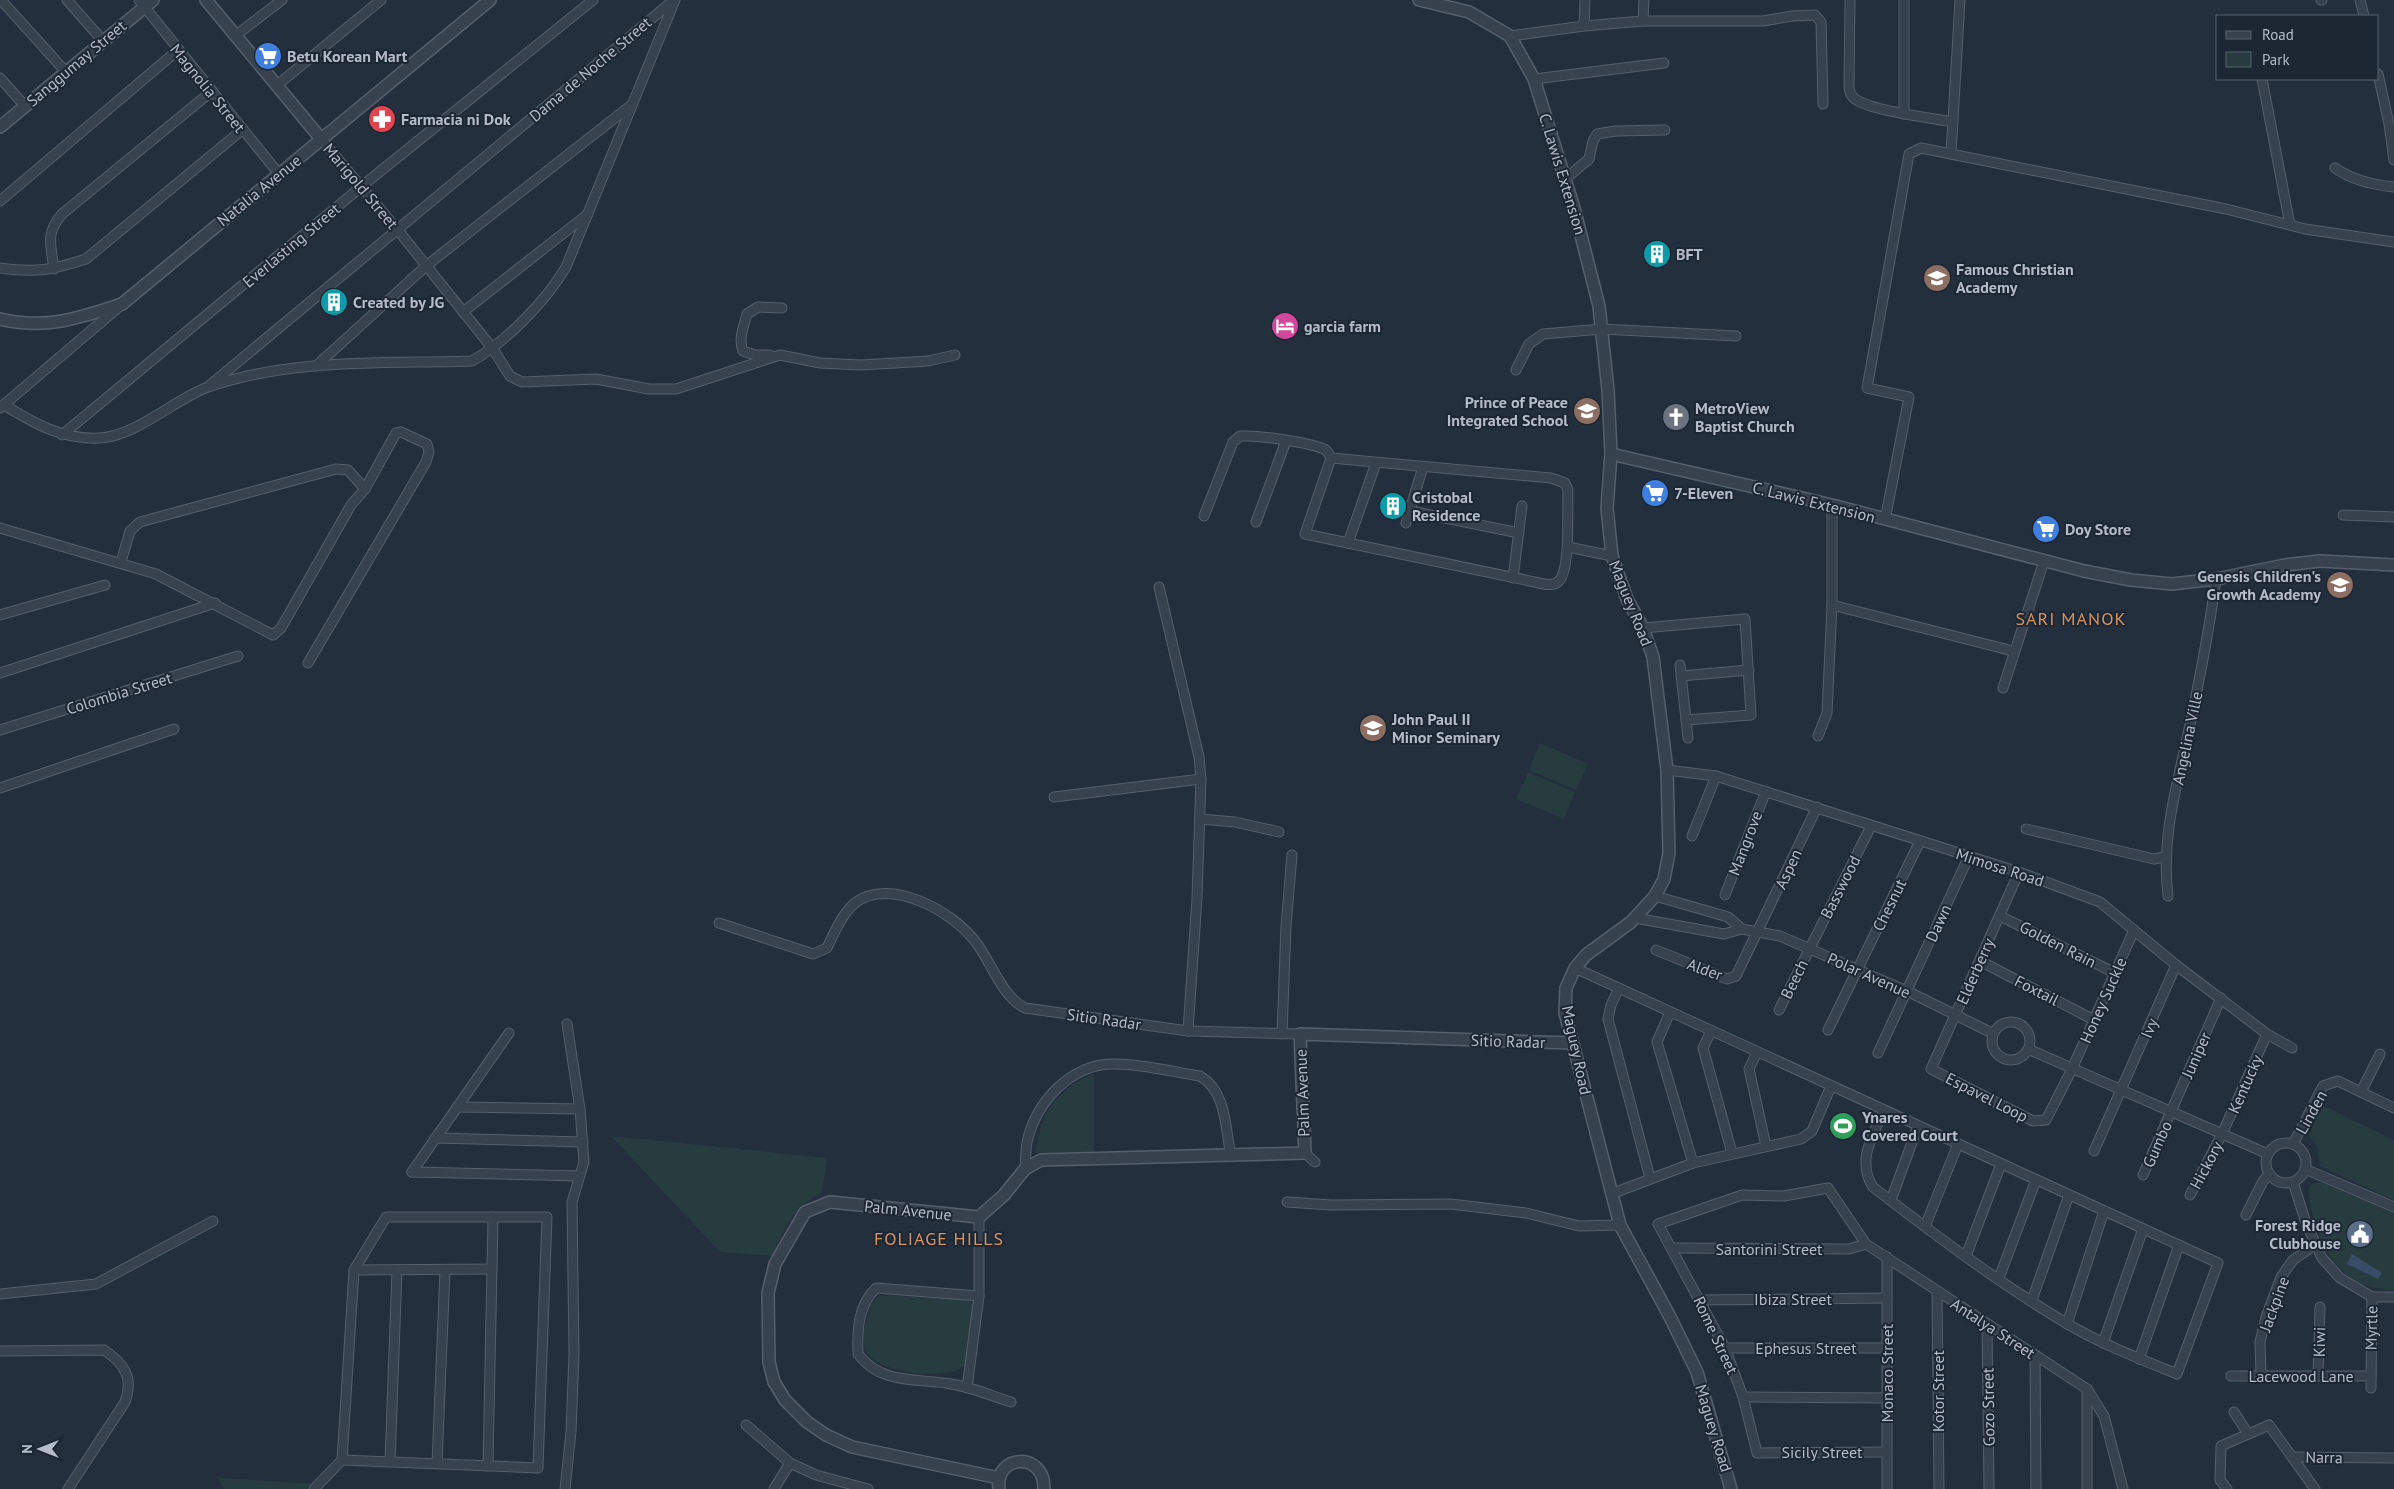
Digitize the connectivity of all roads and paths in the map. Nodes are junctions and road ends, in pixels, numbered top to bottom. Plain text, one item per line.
1 (1, 0) edge
2 (68, 0) edge
3 (206, 0) edge
4 (282, 0) edge
5 (381, 0) edge
6 (490, 0) edge
7 (593, 0) edge
8 (674, 0) edge
9 (1419, 0) edge
10 (1585, 0) edge
11 (1644, 0) edge
12 (1850, 0) edge
13 (1904, 0) edge
14 (1960, 0) edge
15 (2360, 0) edge
16 (145, 2) edge
17 (2364, 15) edge
18 (1643, 22) junction
19 (1584, 26) junction
20 (235, 36) junction
21 (1510, 36) junction
22 (103, 41) junction
23 (178, 50) junction
24 (1664, 63) dead end
25 (66, 72) junction
26 (0, 78) edge
27 (2379, 78) edge
28 (1534, 79) junction
29 (2262, 80) edge
30 (276, 86) junction
31 (212, 91) junction
32 (1823, 104) dead end
33 (25, 106) junction
34 (630, 106) junction
35 (1904, 114) junction
36 (1953, 122) junction
37 (2392, 124) edge
38 (0, 127) edge
39 (242, 130) junction
40 (1665, 130) dead end
41 (322, 140) junction
42 (1951, 154) junction
43 (2394, 160) edge
44 (2335, 168) dead end
45 (279, 174) junction
46 (1565, 179) junction
47 (362, 186) junction
48 (2394, 187) edge
49 (0, 201) edge
50 (590, 212) junction
51 (2290, 224) junction
52 (397, 228) junction
53 (2394, 242) edge
54 (426, 266) junction
55 (0, 268) edge
56 (54, 269) junction
57 (122, 304) junction
58 (782, 308) dead end
59 (463, 312) junction
60 (0, 319) edge
61 (1602, 329) junction
62 (1736, 336) dead end
63 (493, 349) junction
64 (780, 355) junction
65 (955, 355) dead end
66 (316, 366) junction
67 (1516, 370) dead end
68 (207, 388) junction
69 (2, 406) edge
70 (62, 435) junction
71 (1286, 441) junction
72 (1610, 454) junction
73 (1331, 458) junction
74 (1376, 463) junction
75 (1424, 467) junction
76 (365, 489) junction
77 (1832, 505) junction
78 (1522, 506) dead end
79 (1410, 511) junction
80 (2343, 515) dead end
81 (1204, 516) dead end
82 (2394, 517) edge
83 (1884, 520) junction
84 (1256, 522) dead end
85 (1406, 524) dead end
86 (0, 528) edge
87 (1519, 532) junction
88 (1348, 543) junction
89 (1568, 547) junction
90 (1612, 556) junction
91 (2044, 561) junction
92 (121, 562) junction
93 (2394, 565) edge
94 (1513, 578) junction
95 (2216, 580) junction
96 (105, 585) dead end
97 (1159, 587) dead end
98 (215, 604) junction
99 (1832, 606) junction
100 (0, 615) edge
101 (1643, 628) junction
102 (2013, 651) junction
103 (238, 656) dead end
104 (308, 663) dead end
105 (1680, 665) dead end
106 (1749, 670) junction
107 (0, 673) edge
108 (1681, 676) junction
109 (2003, 688) dead end
110 (1686, 720) junction
111 (0, 730) edge
112 (174, 730) dead end
113 (1818, 736) dead end
114 (1688, 738) dead end
115 (1667, 770) junction
116 (1716, 776) junction
117 (1201, 779) junction
118 (0, 788) edge
119 (1766, 791) junction
120 (1054, 797) dead end
121 (1817, 808) junction
122 (1200, 819) junction
123 (1871, 826) junction
124 (2026, 829) dead end
125 (1279, 832) dead end
126 (1692, 836) dead end
127 (1920, 841) junction
128 (1292, 855) dead end
129 (1969, 856) junction
130 (2164, 857) junction
131 (2020, 872) junction
132 (1725, 895) dead end
133 (1655, 896) junction
134 (2168, 896) dead end
135 (2000, 916) junction
136 (1635, 918) junction
137 (718, 923) dead end
138 (1742, 929) junction
139 (2134, 930) junction
140 (1758, 931) junction
141 (1809, 948) junction
142 (1656, 950) dead end
143 (1980, 961) junction
144 (2176, 965) junction
145 (1575, 968) junction
146 (1857, 969) junction
147 (2115, 973) junction
148 (1619, 988) junction
149 (1907, 990) junction
150 (2221, 998) junction
151 (1779, 1010) dead end
152 (1670, 1012) junction
153 (1955, 1016) junction
154 (2094, 1020) junction
155 (567, 1024) dead end
156 (1828, 1030) dead end
157 (1188, 1031) junction
158 (1711, 1031) junction
159 (509, 1033) dead end
160 (1282, 1034) junction
161 (1300, 1034) junction
162 (1992, 1034) junction
163 (2267, 1034) junction
164 (1572, 1043) junction
165 (2292, 1048) dead end
166 (2028, 1049) junction
167 (1757, 1052) junction
168 (1878, 1053) dead end
169 (2380, 1054) dead end
170 (1931, 1069) joint
171 (2072, 1069) junction
172 (1831, 1086) junction
173 (2122, 1091) junction
174 (2361, 1092) junction
175 (457, 1107) junction
176 (2394, 1108) edge
177 (580, 1109) junction
178 (1884, 1110) junction
179 (2171, 1112) junction
180 (1918, 1126) junction
181 (2222, 1134) junction
182 (435, 1138) junction
183 (583, 1142) junction
184 (1958, 1144) junction
185 (2293, 1144) junction
186 (1766, 1146) junction
187 (2094, 1151) dead end
188 (1305, 1153) junction
189 (1732, 1153) junction
190 (2268, 1154) junction
191 (1230, 1156) junction
192 (1315, 1162) dead end
193 (1693, 1164) junction
194 (2001, 1164) junction
195 (1025, 1169) junction
196 (2305, 1169) junction
197 (2269, 1174) junction
198 (2143, 1175) dead end
199 (579, 1176) junction
200 (1650, 1178) junction
201 (2036, 1180) junction
202 (2293, 1182) junction
203 (1828, 1188) joint
204 (1612, 1194) junction
205 (2069, 1195) junction
206 (2190, 1195) dead end
207 (1891, 1200) junction
208 (1287, 1202) dead end
209 (2394, 1207) edge
210 (2104, 1211) junction
211 (2246, 1215) dead end
212 (979, 1216) junction
213 (492, 1217) junction
214 (213, 1221) dead end
215 (1926, 1224) junction
216 (1620, 1225) junction
217 (2144, 1229) junction
218 (1866, 1244) junction
219 (2179, 1245) junction
220 (2315, 1245) junction
221 (1672, 1248) junction
222 (1966, 1256) junction
223 (1887, 1257) junction
224 (492, 1269) junction
225 (354, 1270) junction
226 (397, 1270) junction
227 (446, 1270) junction
228 (1998, 1278) junction
229 (1937, 1292) junction
230 (0, 1294) edge
231 (979, 1296) junction
232 (2372, 1297) junction
233 (2394, 1297) edge
234 (1887, 1298) junction
235 (1700, 1300) junction
236 (2032, 1300) junction
237 (2320, 1307) dead end
238 (1987, 1324) junction
239 (2067, 1324) junction
240 (2103, 1342) junction
241 (1725, 1348) junction
242 (1887, 1348) junction
243 (0, 1351) edge
244 (2035, 1355) junction
245 (2139, 1359) junction
246 (2231, 1376) dead end
247 (2261, 1376) junction
248 (2318, 1376) junction
249 (2371, 1376) junction
250 (967, 1388) junction
251 (2371, 1388) dead end
252 (2087, 1390) junction
253 (1743, 1397) junction
254 (1887, 1398) junction
255 (1011, 1402) dead end
256 (2234, 1412) dead end
257 (746, 1425) dead end
258 (2248, 1434) junction
259 (1887, 1452) junction
260 (1757, 1453) joint
261 (2293, 1457) junction
262 (2394, 1458) edge
263 (342, 1460) junction
264 (390, 1462) junction
265 (790, 1463) junction
266 (437, 1464) junction
267 (488, 1466) junction
268 (999, 1484) edge
269 (1732, 1488) edge
270 (68, 1489) edge
271 (314, 1489) edge
272 (565, 1489) edge
273 (774, 1489) edge
274 (868, 1489) edge
275 (1044, 1489) edge
276 (1887, 1489) edge
277 (1939, 1489) edge
278 (1988, 1489) edge
279 (2036, 1489) edge
280 (2087, 1489) edge
281 (2123, 1489) edge
282 (2227, 1489) edge
283 (2316, 1489) edge

1 - 25 street
2 - 22 street
3 - 20 street, Marigold Street
4 - 20 street
5 - 30 street
6 - 41 street, Natalia Avenue
7 - 47 street, Everlasting Street
8 - 34 street
8 - 52 street, Dama de Noche Street
9 - 21 street
10 - 19 street
11 - 18 street
12 - 35 street
13 - 35 street
14 - 36 street
15 - 17 street
16 - 22 street, Sanggumay Street
16 - 23 street, Magnolia Street
18 - 19 street
18 - 32 street
19 - 21 street
20 - 30 street, Marigold Street
21 - 28 street, C. Lawis Extension
22 - 25 street, Sanggumay Street
23 - 31 street, Magnolia Street
23 - 49 street
24 - 28 street
25 - 33 street, Sanggumay Street
26 - 33 street
27 - 37 street
28 - 46 street, C. Lawis Extension
29 - 51 street
30 - 41 street, Marigold Street
31 - 39 street, Magnolia Street
31 - 56 street
33 - 38 street, Sanggumay Street
34 - 50 street
34 - 54 street
35 - 36 street
36 - 42 street
37 - 43 street
39 - 45 street, Magnolia Street
39 - 56 street
40 - 46 street
41 - 45 street, Natalia Avenue
41 - 47 street, Marigold Street
42 - 51 street
42 - 83 street
44 - 48 street
45 - 57 street, Natalia Avenue
46 - 61 street, C. Lawis Extension
47 - 52 street, Marigold Street
47 - 70 street, Everlasting Street
50 - 59 street
50 - 63 street
51 - 53 street
52 - 54 street, Marigold Street
52 - 68 street, Dama de Noche Street
54 - 59 street, Marigold Street
54 - 66 street
55 - 56 street
57 - 60 street
57 - 69 street
58 - 64 street
59 - 63 street, Marigold Street
61 - 62 street
61 - 67 street
61 - 72 street, C. Lawis Extension
63 - 64 street, Marigold Street
63 - 66 street
64 - 65 street
66 - 68 street
68 - 70 street
69 - 70 street
71 - 73 street
71 - 81 street
71 - 84 street
72 - 77 street, C. Lawis Extension
72 - 90 street, Maguey Road
73 - 74 street
73 - 88 street
74 - 75 street
74 - 88 street
75 - 79 street
75 - 89 street
76 - 92 street
76 - 98 street
76 - 104 street
77 - 83 street, C. Lawis Extension
77 - 99 street
78 - 87 street
79 - 85 street
79 - 87 street
80 - 82 street
83 - 91 street, C. Lawis Extension
86 - 92 street
87 - 94 street
88 - 94 street
89 - 90 street
89 - 94 street
90 - 101 street, Maguey Road
91 - 95 street, C. Lawis Extension
91 - 102 street
92 - 98 street
93 - 95 street, C. Lawis Extension
95 - 130 street, Angelina Ville
96 - 100 street
97 - 117 street
98 - 107 street
99 - 102 street
99 - 113 street
101 - 106 street
101 - 115 street, Maguey Road
102 - 109 street
103 - 111 street, Colombia Street
105 - 108 street
106 - 108 street
106 - 110 street
108 - 110 street
110 - 114 street
112 - 118 street
115 - 116 street, Mimosa Road
115 - 133 street, Maguey Road
116 - 119 street, Mimosa Road
116 - 126 street
117 - 120 street
117 - 122 street
119 - 121 street, Mimosa Road
119 - 132 street, Mangrove
121 - 123 street, Mimosa Road
121 - 140 street, Aspen
122 - 125 street
122 - 157 street
123 - 127 street, Mimosa Road
123 - 141 street, Basswood
124 - 130 street
127 - 129 street, Mimosa Road
127 - 146 street, Chesnut
128 - 160 street
129 - 131 street, Mimosa Road
129 - 149 street, Dawn
130 - 134 street, Angelina Ville
131 - 135 street, Elderberry
131 - 139 street, Mimosa Road
133 - 136 street, Maguey Road
133 - 138 street, Polar Avenue
135 - 143 street, Elderberry
135 - 147 street, Golden Rain
136 - 138 street, Polar Avenue
136 - 145 street, Maguey Road
137 - 157 street, Sitio Radar
138 - 140 street, Polar Avenue
139 - 144 street, Mimosa Road
139 - 147 street, Honey Suckle
140 - 141 street, Polar Avenue
140 - 142 street, Alder
141 - 146 street, Polar Avenue
141 - 151 street, Beech
143 - 153 street, Elderberry
143 - 154 street, Foxtail
144 - 150 street, Mimosa Road
144 - 173 street, Ivy
145 - 148 street
145 - 164 street, Maguey Road
146 - 149 street, Polar Avenue
146 - 156 street, Chesnut
147 - 154 street, Honey Suckle
148 - 152 street
148 - 200 street
149 - 153 street, Polar Avenue
149 - 168 street, Dawn
150 - 163 street, Mimosa Road
150 - 179 street, Juniper
152 - 158 street
152 - 193 street
153 - 162 street, Polar Avenue
153 - 170 street, Elderberry
154 - 171 street, Honey Suckle
155 - 177 street
157 - 160 street, Sitio Radar
158 - 167 street
158 - 189 street
159 - 175 street
160 - 161 street, Sitio Radar
161 - 164 street, Sitio Radar
161 - 188 street, Palm Avenue
162 - 166 street
162 - 166 street
163 - 165 street, Mimosa Road
163 - 181 street, Kentucky
164 - 204 street, Maguey Road
166 - 171 street
167 - 172 street
167 - 186 street
169 - 174 street
170 - 171 street, Espavel Loop
171 - 173 street
172 - 178 street
172 - 186 street
173 - 179 street
173 - 187 street, Ivy
174 - 176 street
174 - 185 street, Linden
175 - 177 street
175 - 182 street
177 - 183 street
178 - 180 street
178 - 207 street
179 - 181 street
179 - 198 street, Gumbo
180 - 184 street
180 - 207 street
181 - 190 street
181 - 206 street, Hickory
182 - 183 street
182 - 199 street
183 - 199 street
184 - 194 street
184 - 215 street
185 - 190 street
185 - 196 street
186 - 189 street
188 - 191 street, Palm Avenue
188 - 192 street
189 - 193 street
190 - 197 street
191 - 195 street, Palm Avenue
191 - 195 street
193 - 200 street
194 - 201 street
194 - 222 street
195 - 212 street, Palm Avenue
196 - 202 street
196 - 209 street
197 - 202 street
197 - 211 street
199 - 272 street
200 - 204 street
201 - 205 street
201 - 228 street
202 - 220 street
203 - 218 street, Antalya Street
203 - 221 street, Rome Street
204 - 216 street, Maguey Road
205 - 210 street
205 - 236 street
207 - 215 street
208 - 216 street
210 - 217 street
210 - 239 street
212 - 231 street
212 - 268 street, Palm Avenue
213 - 224 street
213 - 225 street
213 - 267 street
214 - 230 street
215 - 222 street
216 - 269 street, Maguey Road
217 - 219 street
217 - 240 street
218 - 221 street, Santorini Street
218 - 223 street, Antalya Street
219 - 245 street
219 - 245 street
220 - 232 street
220 - 247 street, Jackpine
221 - 235 street, Rome Street
222 - 228 street
223 - 229 street, Antalya Street
223 - 234 street, Monaco Street
224 - 227 street
224 - 267 street
225 - 226 street
225 - 263 street
226 - 227 street
226 - 264 street
227 - 266 street
228 - 236 street
229 - 238 street, Antalya Street
229 - 277 street, Kotor Street
231 - 250 street
231 - 250 street
232 - 233 street
232 - 249 street, Myrtle
234 - 235 street, Ibiza Street
234 - 242 street, Monaco Street
235 - 241 street, Rome Street
236 - 239 street
237 - 248 street, Kiwi
238 - 244 street, Antalya Street
238 - 278 street, Gozo Street
239 - 240 street
240 - 245 street
241 - 242 street, Ephesus Street
241 - 253 street, Rome Street
242 - 254 street, Monaco Street
243 - 270 street
244 - 252 street, Antalya Street
244 - 279 street
246 - 247 street, Lacewood Lane
247 - 248 street, Lacewood Lane
248 - 249 street, Lacewood Lane
249 - 251 street, Myrtle
250 - 255 street
252 - 280 street
252 - 281 street, Antalya Street
253 - 254 street
253 - 260 street, Rome Street
254 - 259 street, Monaco Street
256 - 258 street
257 - 265 street
258 - 261 street
258 - 282 street
259 - 260 street, Sicily Street
259 - 276 street, Monaco Street
261 - 262 street, Narra
261 - 283 street, Narra
263 - 264 street
263 - 271 street
264 - 266 street
265 - 273 street
265 - 274 street
266 - 267 street
268 - 275 street

